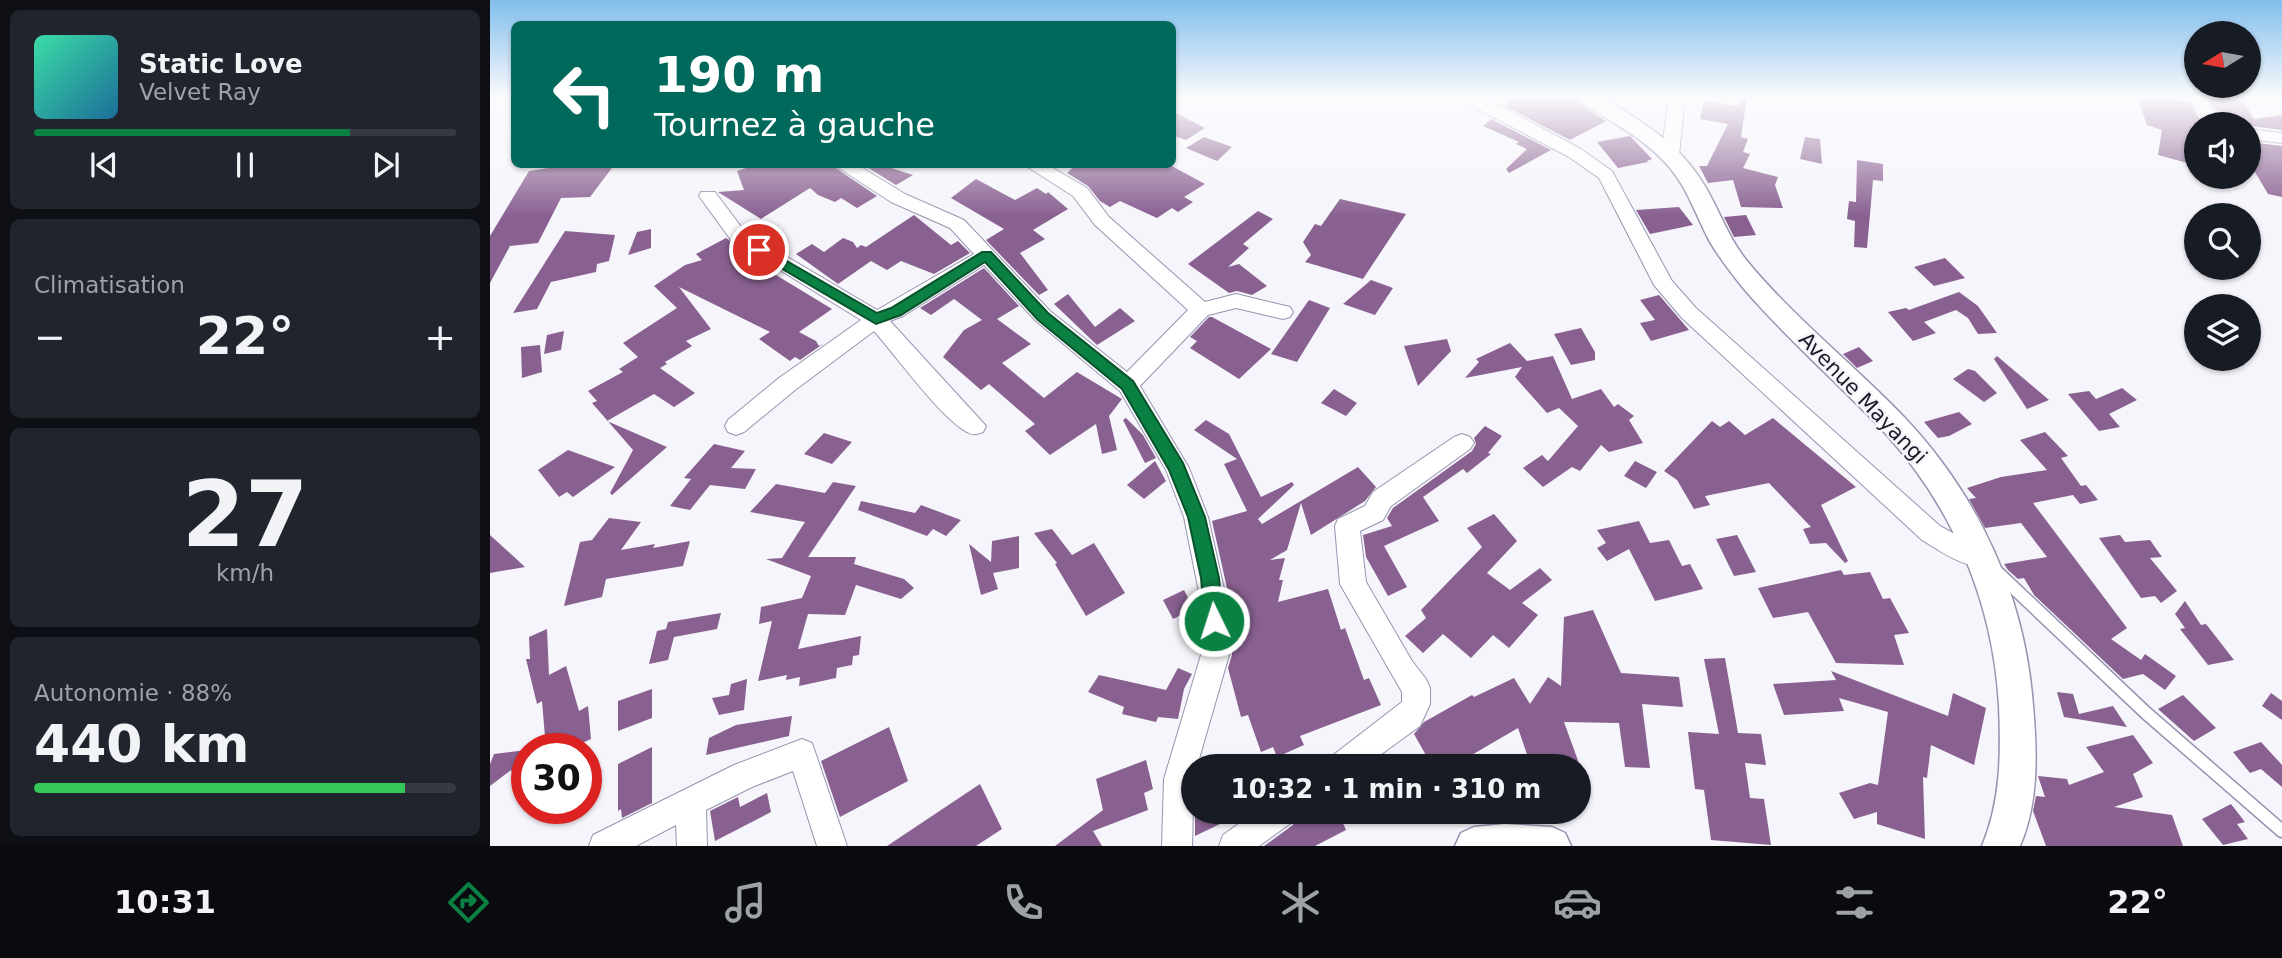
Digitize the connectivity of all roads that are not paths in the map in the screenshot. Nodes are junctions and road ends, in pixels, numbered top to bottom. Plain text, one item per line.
1 (1542, 136) edge
2 (1644, 136) edge
3 (1672, 136) edge
4 (1670, 155) junction
5 (849, 168) edge
6 (1040, 168) edge
7 (708, 196) dead end
8 (986, 255) junction
9 (1201, 310) junction
10 (1283, 312) dead end
11 (876, 319) junction
12 (1128, 385) junction
13 (736, 426) dead end
14 (975, 426) dead end
15 (1462, 443) dead end
16 (1981, 557) junction
17 (1358, 754) edge
18 (691, 804) junction
19 (1264, 824) edge
20 (2282, 831) edge
21 (604, 846) edge
22 (692, 846) edge
23 (832, 846) edge
24 (1177, 846) edge
25 (1234, 846) edge
26 (1474, 846) edge
27 (1552, 846) edge
28 (2001, 846) edge

1 - 16 street
2 - 4 street, Avenue Mayangi
3 - 4 street
4 - 16 street, Avenue Mayangi
5 - 8 street
6 - 9 street
7 - 11 street
8 - 11 street
8 - 12 street
9 - 10 street
9 - 12 street
11 - 13 street
11 - 14 street
12 - 24 street
15 - 17 street
16 - 20 lane
16 - 28 street, Avenue Mayangi
18 - 21 street
18 - 22 street
18 - 23 street
19 - 25 street
26 - 27 street

